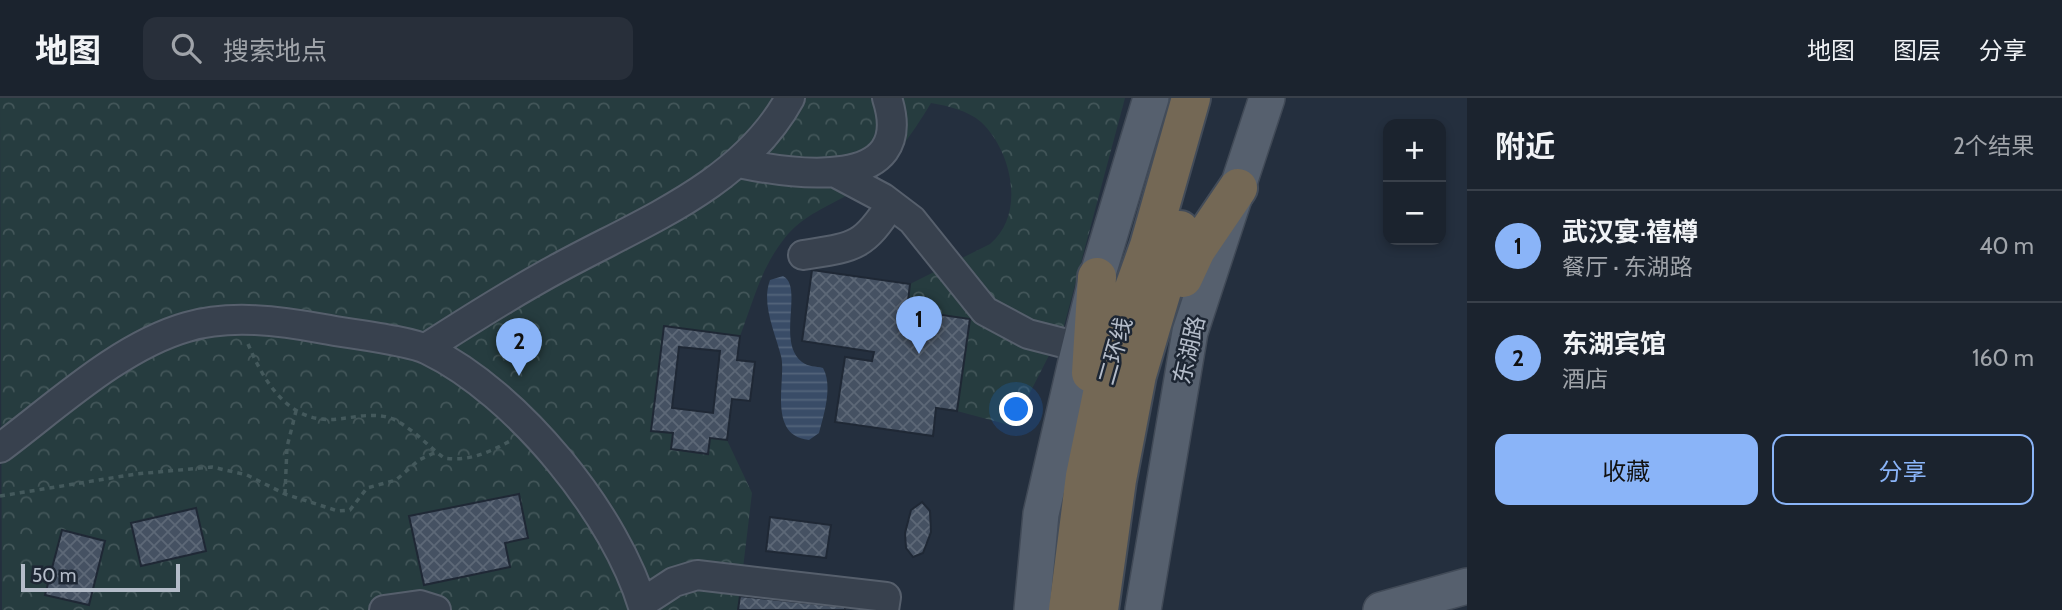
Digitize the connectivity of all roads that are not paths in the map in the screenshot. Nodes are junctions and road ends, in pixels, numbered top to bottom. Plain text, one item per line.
1 (790, 98) edge
2 (887, 98) edge
3 (1151, 98) edge
4 (1191, 98) edge
5 (1219, 98) edge
6 (1267, 98) edge
7 (739, 163) junction
8 (835, 173) junction
9 (1238, 188) junction
10 (891, 204) junction
11 (803, 254) dead end
12 (1097, 277) junction
13 (1079, 347) junction
14 (426, 348) junction
15 (1137, 375) junction
16 (0, 448) edge
17 (1085, 476) junction
18 (1467, 586) edge
19 (643, 607) edge
20 (384, 610) edge
21 (436, 610) edge
22 (884, 610) edge
23 (1032, 610) edge
24 (1068, 610) edge
25 (1099, 610) edge
26 (1143, 610) edge
27 (1381, 610) edge

1 - 7 lane
2 - 8 lane
3 - 12 main road
4 - 17 highway, 二环线
5 - 15 highway, 二环线
6 - 9 main road, 东湖路
7 - 8 lane
7 - 14 lane
8 - 10 lane
9 - 15 highway
9 - 26 main road, 东湖路
10 - 11 lane
10 - 13 lane
12 - 13 main road
12 - 17 highway
13 - 23 main road
14 - 16 lane
14 - 19 lane
15 - 25 highway, 二环线
17 - 24 highway, 二环线
18 - 27 main road
19 - 22 lane
20 - 21 lane

